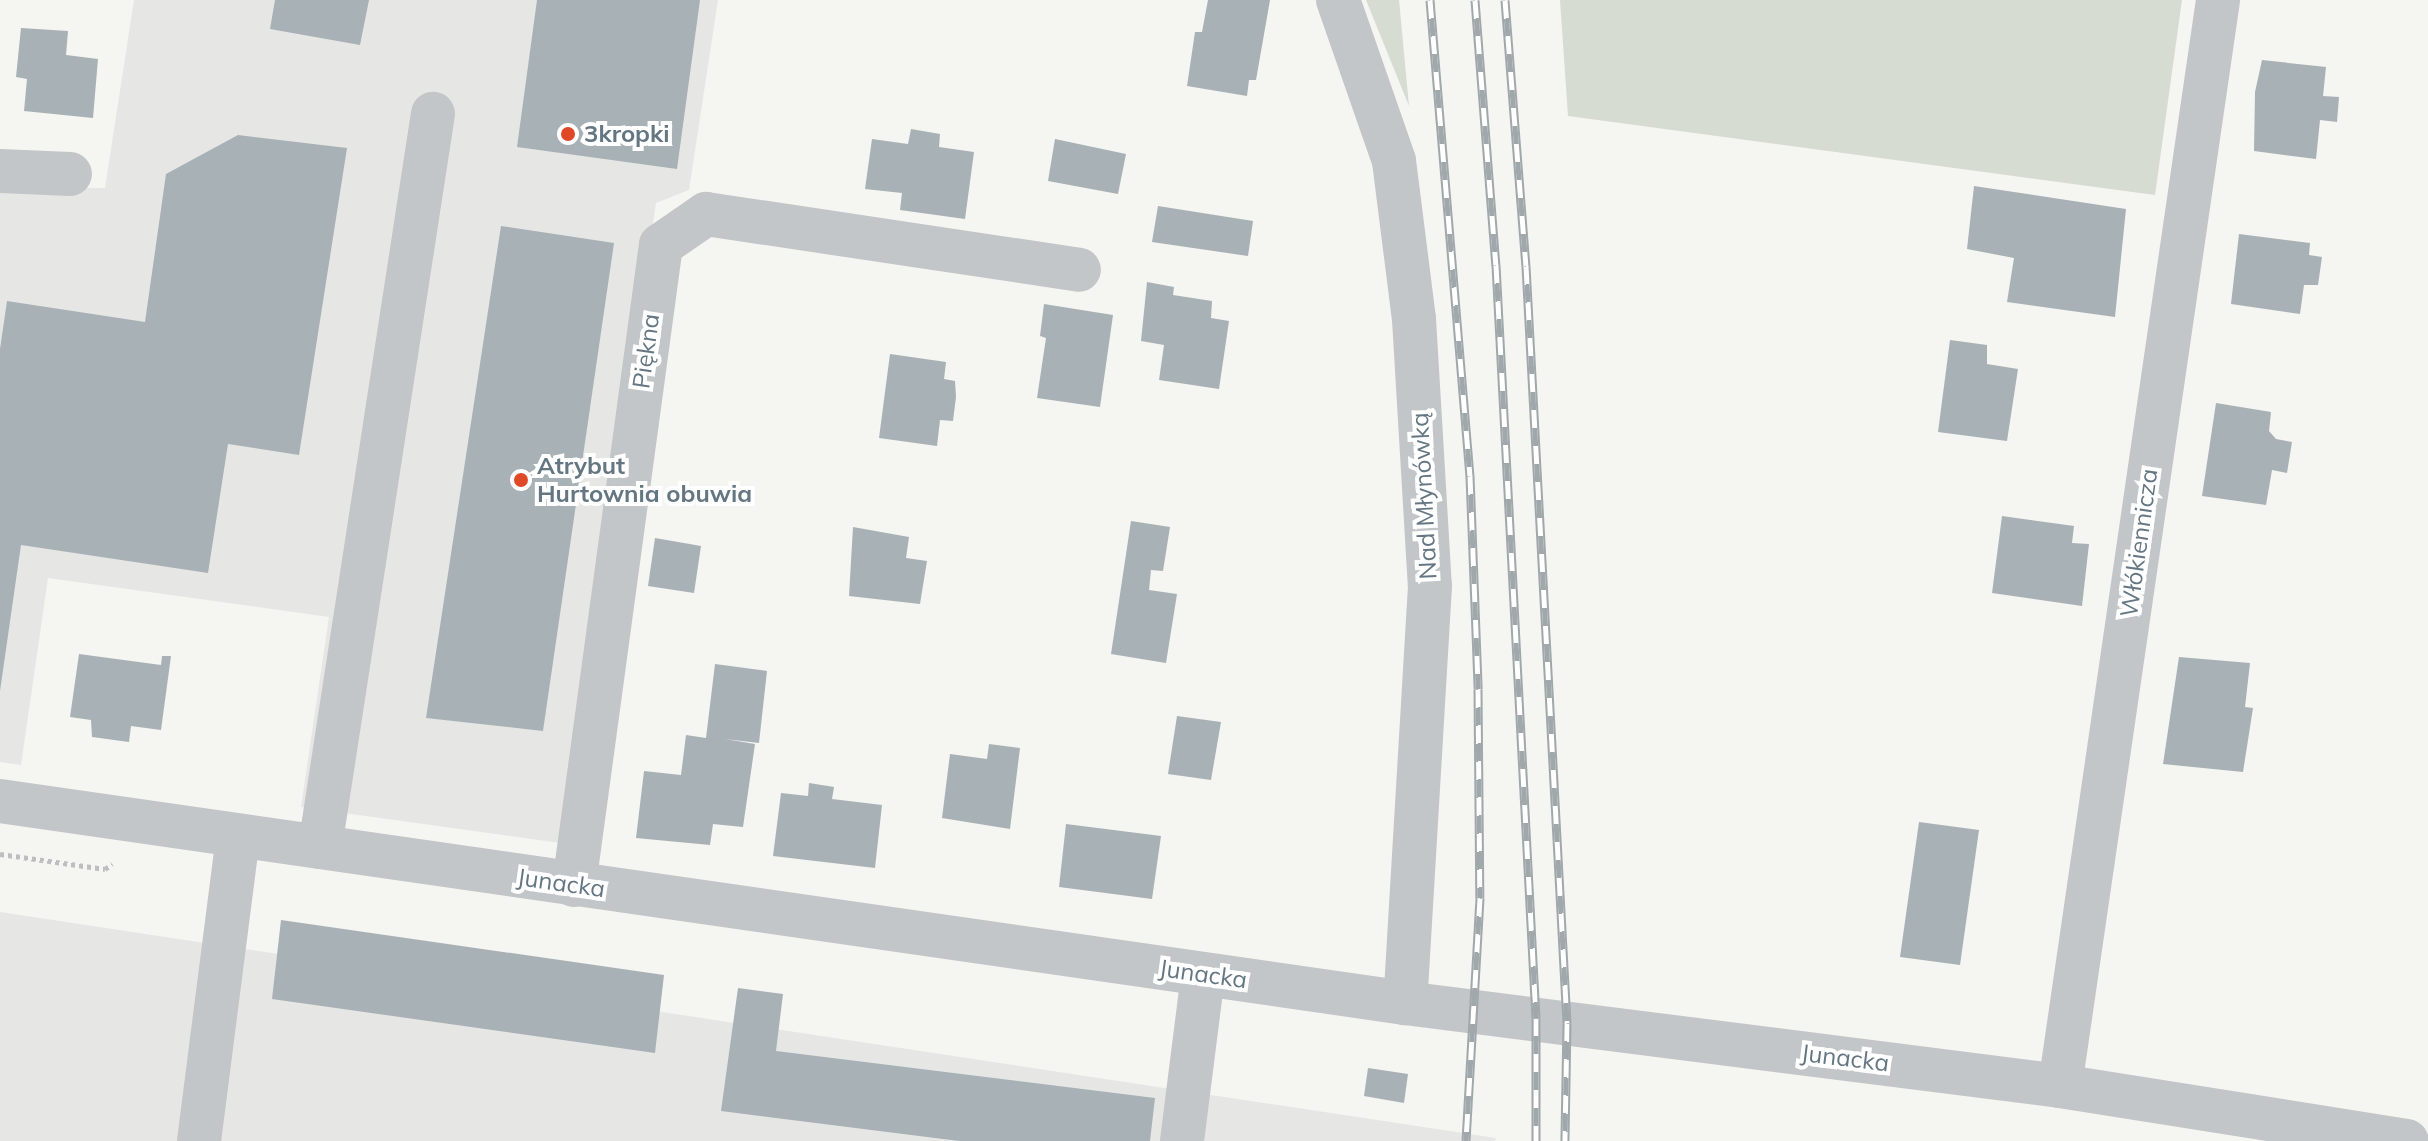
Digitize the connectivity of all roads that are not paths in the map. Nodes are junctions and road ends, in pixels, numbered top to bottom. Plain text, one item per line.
1 (1338, 0) edge
2 (2218, 0) edge
3 (433, 114) dead end
4 (0, 171) edge
5 (70, 174) dead end
6 (1079, 270) dead end
7 (0, 801) edge
8 (238, 836) junction
9 (320, 847) junction
10 (574, 885) junction
11 (1203, 974) junction
12 (1405, 1003) junction
13 (2060, 1086) junction
14 (2318, 1135) edge
15 (199, 1141) edge
16 (1182, 1141) edge
17 (2407, 1141) edge

1 - 12 street, Nad Młynówką
2 - 13 street, Włókiennicza
3 - 9 street
4 - 5 street
6 - 10 street, Piękna
7 - 8 street, Junacka
8 - 9 street, Junacka
8 - 15 street
9 - 10 street, Junacka
10 - 11 street, Junacka
11 - 12 street, Junacka
11 - 16 street
12 - 13 street, Junacka
13 - 14 street, Junacka
14 - 17 street, Junacka

